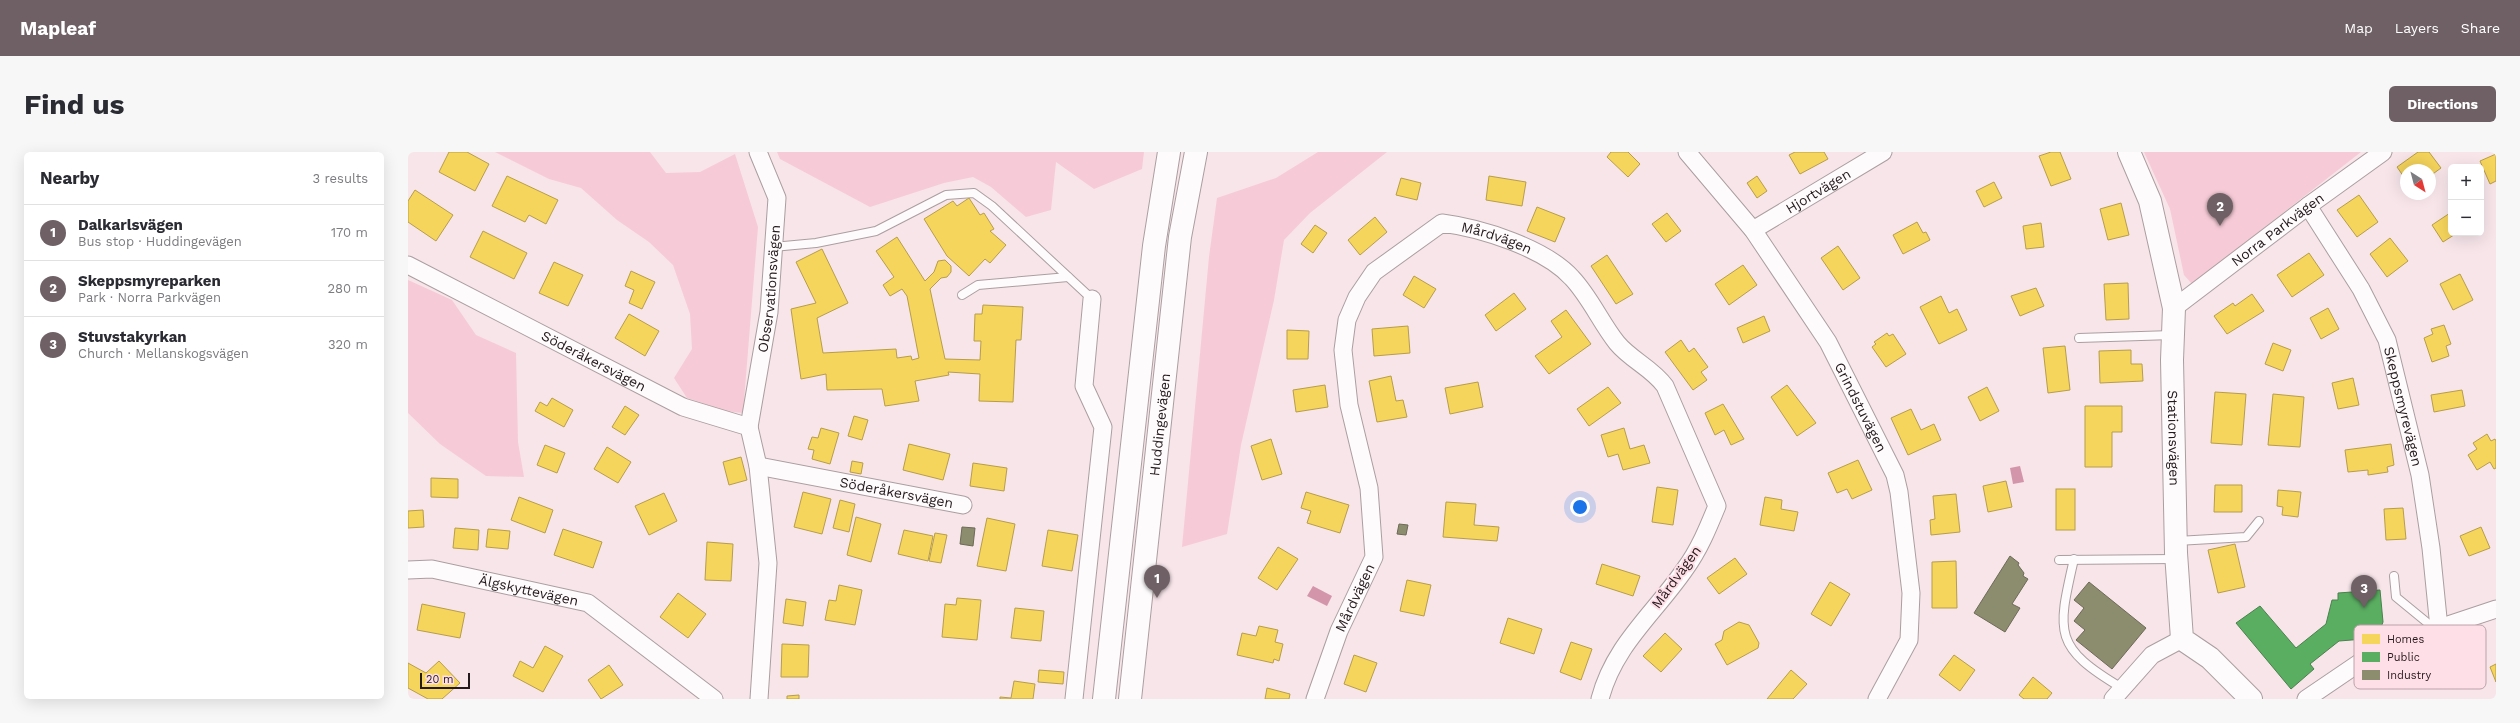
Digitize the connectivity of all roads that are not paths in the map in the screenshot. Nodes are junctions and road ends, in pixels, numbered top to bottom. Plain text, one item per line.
1 (758, 152) edge
2 (1169, 152) edge
3 (1196, 152) edge
4 (1687, 152) edge
5 (1883, 152) edge
6 (2128, 152) edge
7 (2383, 152) edge
8 (2308, 206) junction
9 (1753, 230) junction
10 (773, 247) junction
11 (408, 265) edge
12 (1068, 277) junction
13 (962, 295) dead end
14 (1092, 299) joint
15 (2174, 308) junction
16 (2173, 335) junction
17 (2079, 338) dead end
18 (749, 428) junction
19 (758, 466) junction
20 (963, 505) dead end
21 (2259, 520) dead end
22 (2176, 550) junction
23 (2059, 560) dead end
24 (2074, 560) junction
25 (408, 570) edge
26 (2394, 576) dead end
27 (2496, 609) edge
28 (2432, 625) edge
29 (2437, 625) edge
30 (2449, 625) edge
31 (2182, 639) junction
32 (2354, 666) edge
33 (2115, 696) edge
34 (714, 699) edge
35 (759, 699) edge
36 (1074, 699) edge
37 (1104, 699) edge
38 (1130, 699) edge
39 (1315, 699) edge
40 (1600, 699) edge
41 (1877, 699) edge
42 (2251, 699) edge
43 (2306, 699) edge

1 - 10 street, Observationsvägen
2 - 37 main road, Huddingevägen
3 - 38 main road, Huddingevägen
4 - 9 street, Grindstuvägen
5 - 9 street, Hjortvägen
6 - 15 main road, Stationsvägen
7 - 8 street, Norra Parkvägen
8 - 15 street, Norra Parkvägen
8 - 29 street, Skeppsmyrevägen
9 - 41 street, Grindstuvägen
10 - 12 lane
10 - 18 street, Observationsvägen
11 - 18 street, Söderåkersvägen
12 - 13 lane
12 - 14 lane
14 - 36 street
15 - 16 main road, Stationsvägen
16 - 17 lane
16 - 22 main road, Stationsvägen
18 - 19 street
19 - 20 street, Söderåkersvägen
19 - 35 street
21 - 22 lane
22 - 24 lane
22 - 31 main road, Stationsvägen
23 - 24 lane
24 - 33 lane
25 - 34 street, Älgskyttevägen
26 - 28 lane
27 - 30 street
31 - 33 street
31 - 42 main road
32 - 43 street
39 - 40 street, Mårdvägen

